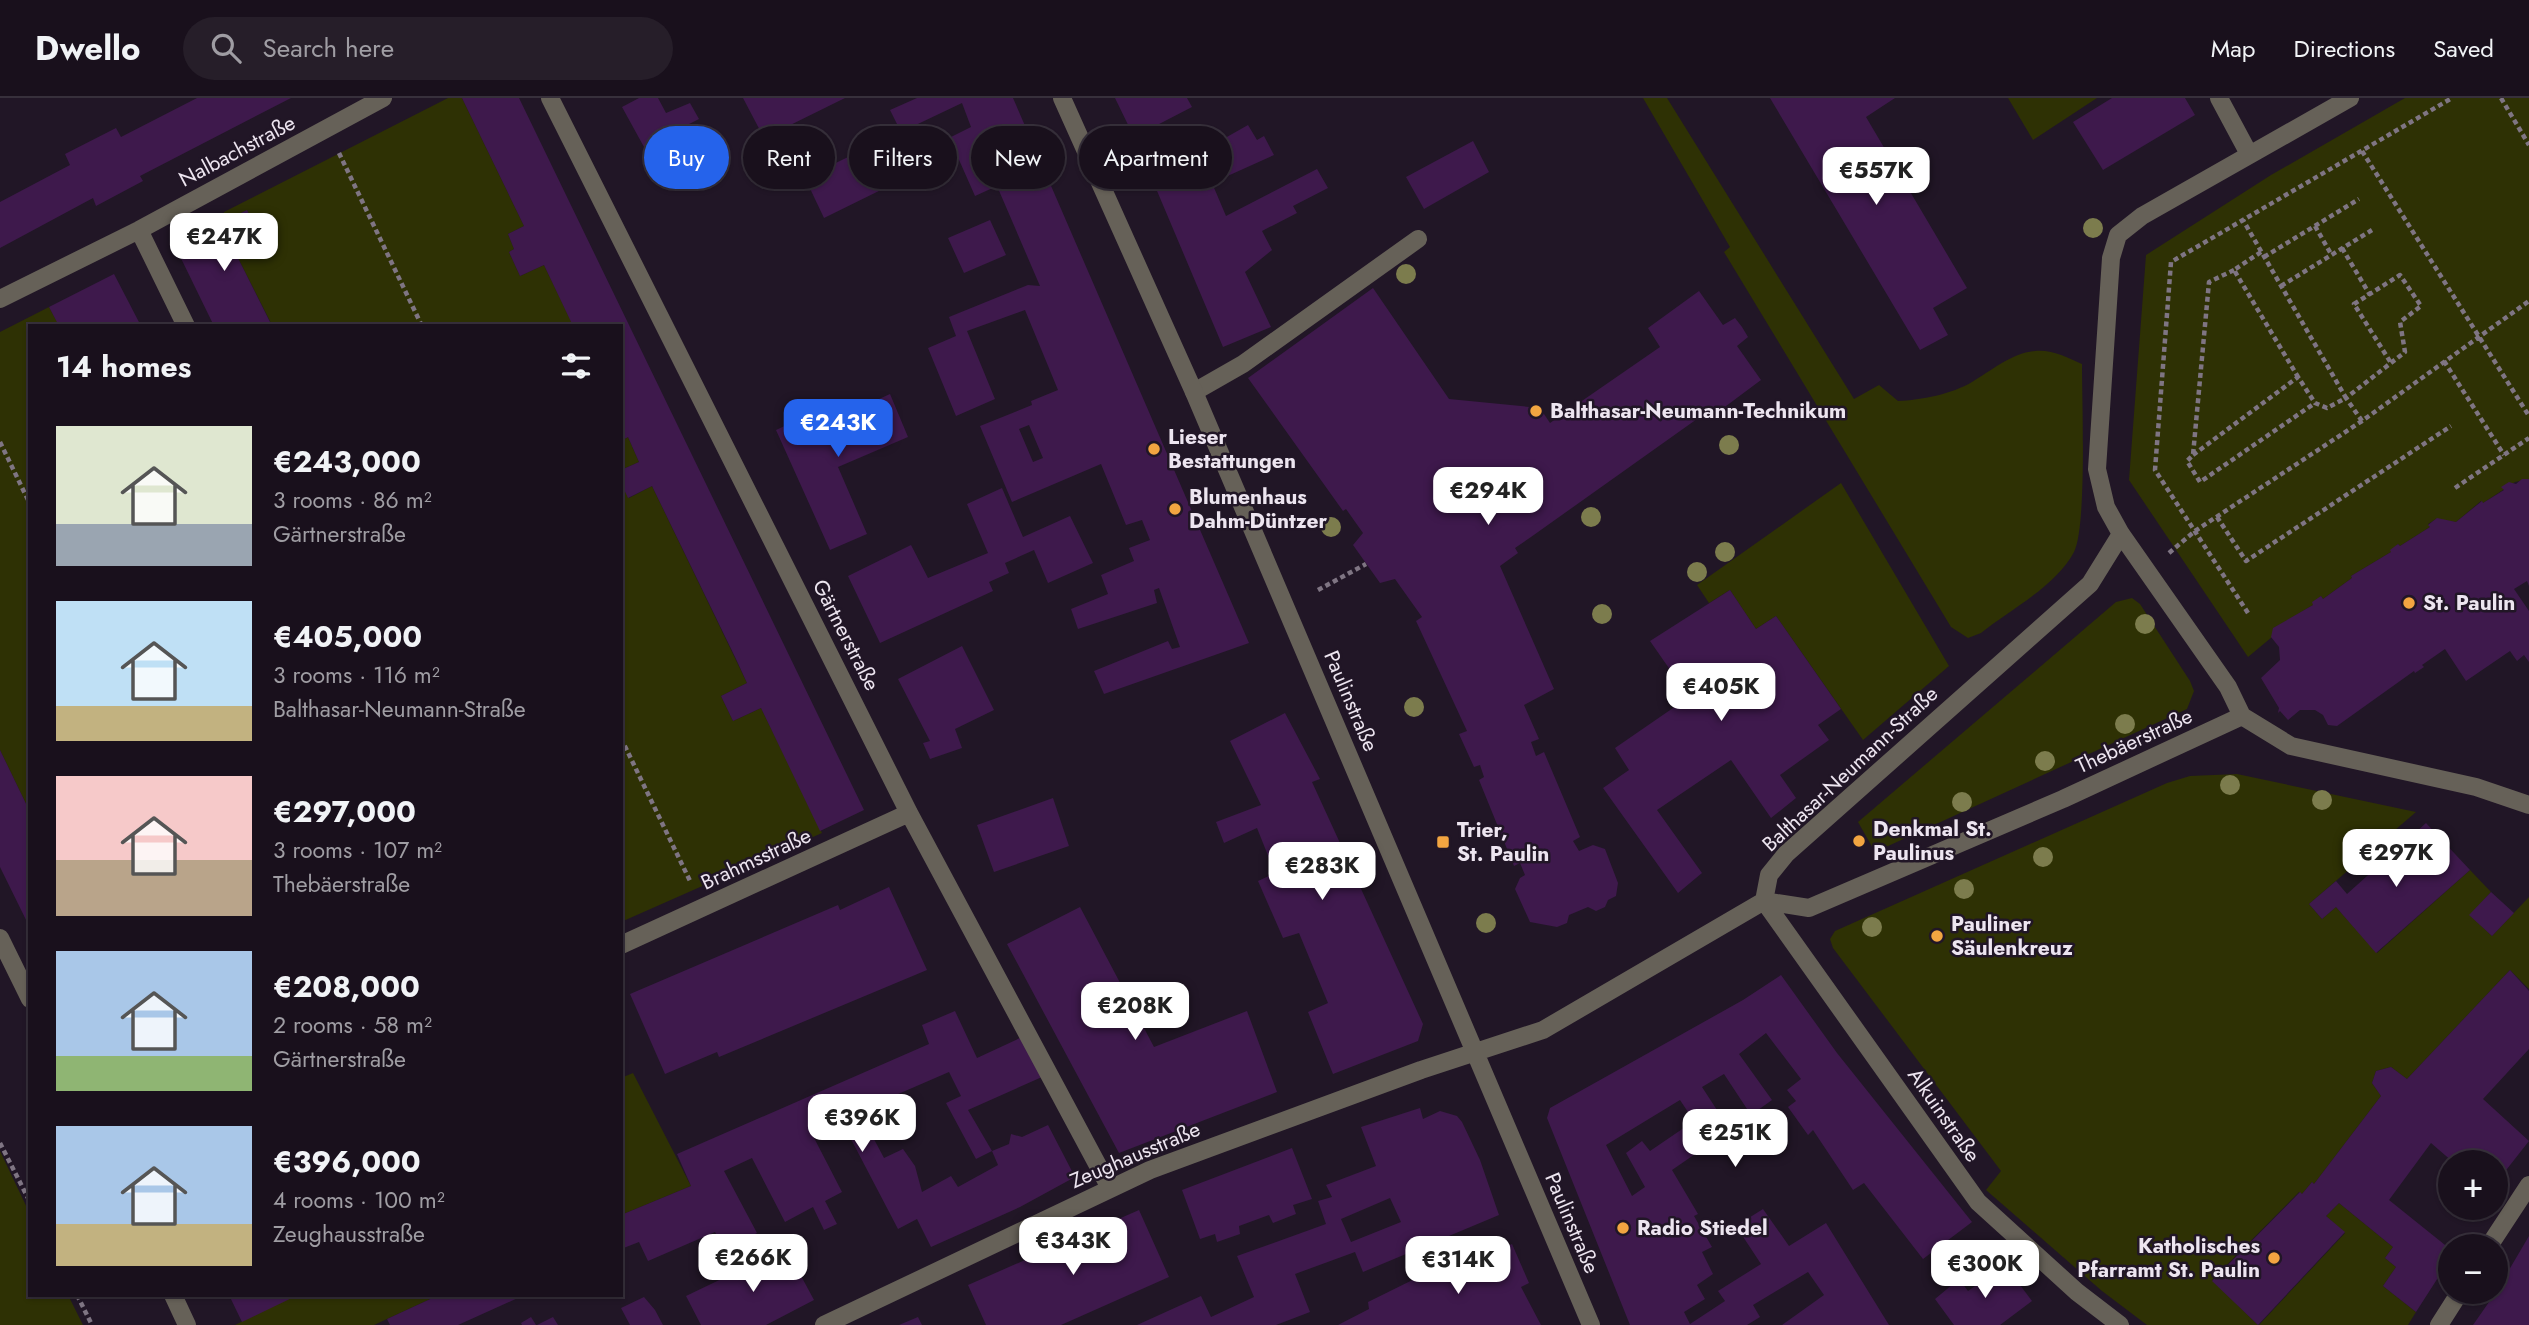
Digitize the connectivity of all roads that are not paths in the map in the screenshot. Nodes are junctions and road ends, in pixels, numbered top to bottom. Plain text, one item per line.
1 (383, 98) edge
2 (551, 98) edge
3 (1062, 98) edge
4 (2218, 98) edge
5 (2350, 98) edge
6 (2249, 154) junction
7 (139, 230) junction
8 (1418, 239) dead end
9 (0, 299) edge
10 (185, 324) edge
11 (1194, 393) junction
12 (2120, 534) junction
13 (2242, 716) junction
14 (2529, 805) edge
15 (909, 813) junction
16 (1764, 901) junction
17 (0, 938) edge
18 (623, 943) edge
19 (28, 995) edge
20 (1475, 1053) junction
21 (2529, 1185) edge
22 (1110, 1188) junction
23 (2496, 1234) edge
24 (174, 1297) edge
25 (2452, 1304) edge
26 (187, 1325) edge
27 (824, 1325) edge
28 (1591, 1325) edge
29 (2120, 1325) edge
30 (2439, 1325) edge

1 - 7 street, Nalbachstraße
2 - 15 street, Gärtnerstraße
3 - 11 street, Paulinstraße
4 - 6 street
5 - 6 street
6 - 12 street
7 - 9 street, Nalbachstraße
7 - 10 street
8 - 11 street
11 - 20 street, Paulinstraße
12 - 13 street
12 - 16 street, Balthasar-Neumann-Straße
13 - 14 street
13 - 16 street, Thebäerstraße
15 - 18 street, Brahmsstraße
15 - 22 street, Gärtnerstraße
16 - 20 street
16 - 29 street, Alkuinstraße
17 - 19 street
20 - 22 street, Zeughausstraße
20 - 28 street, Paulinstraße
21 - 23 street
22 - 27 street, Zeughausstraße
24 - 26 street
25 - 30 street

